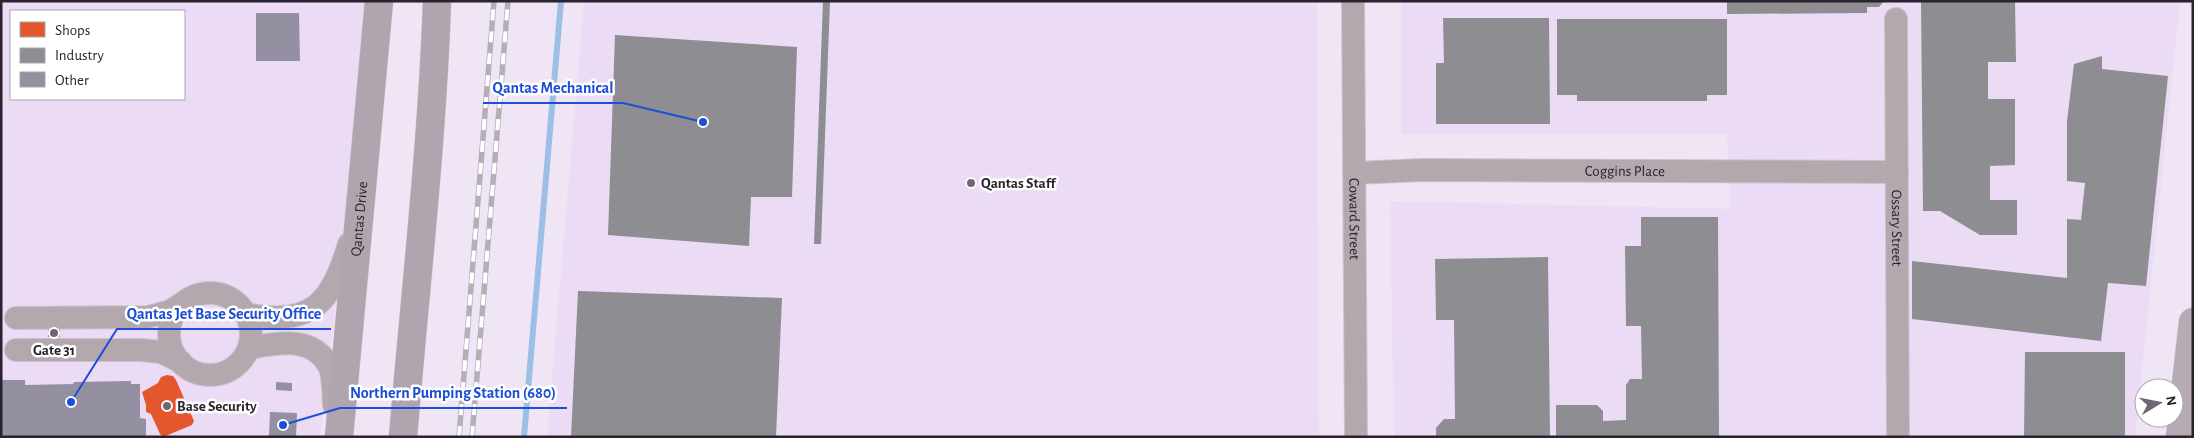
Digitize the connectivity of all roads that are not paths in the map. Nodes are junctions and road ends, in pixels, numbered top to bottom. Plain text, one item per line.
1 (378, 1) edge
2 (436, 1) edge
3 (1353, 1) edge
4 (1896, 19) dead end
5 (1897, 172) junction
6 (1354, 173) junction
7 (360, 202) junction
8 (183, 303) junction
9 (246, 314) junction
10 (2193, 322) edge
11 (249, 348) junction
12 (181, 362) junction
13 (338, 437) edge
14 (403, 437) edge
15 (1356, 437) edge
16 (1898, 437) edge
17 (2180, 437) edge

1 - 7 highway, Qantas Drive
2 - 14 highway
3 - 6 street, Coward Street
4 - 5 street, Ossary Street
5 - 6 street, Coggins Place
5 - 16 street, Ossary Street
6 - 15 street, Coward Street
7 - 9 street
7 - 13 highway, Qantas Drive
8 - 9 street
8 - 12 street
8 - 12 street
9 - 11 street
10 - 17 main road
11 - 12 street
11 - 13 street

